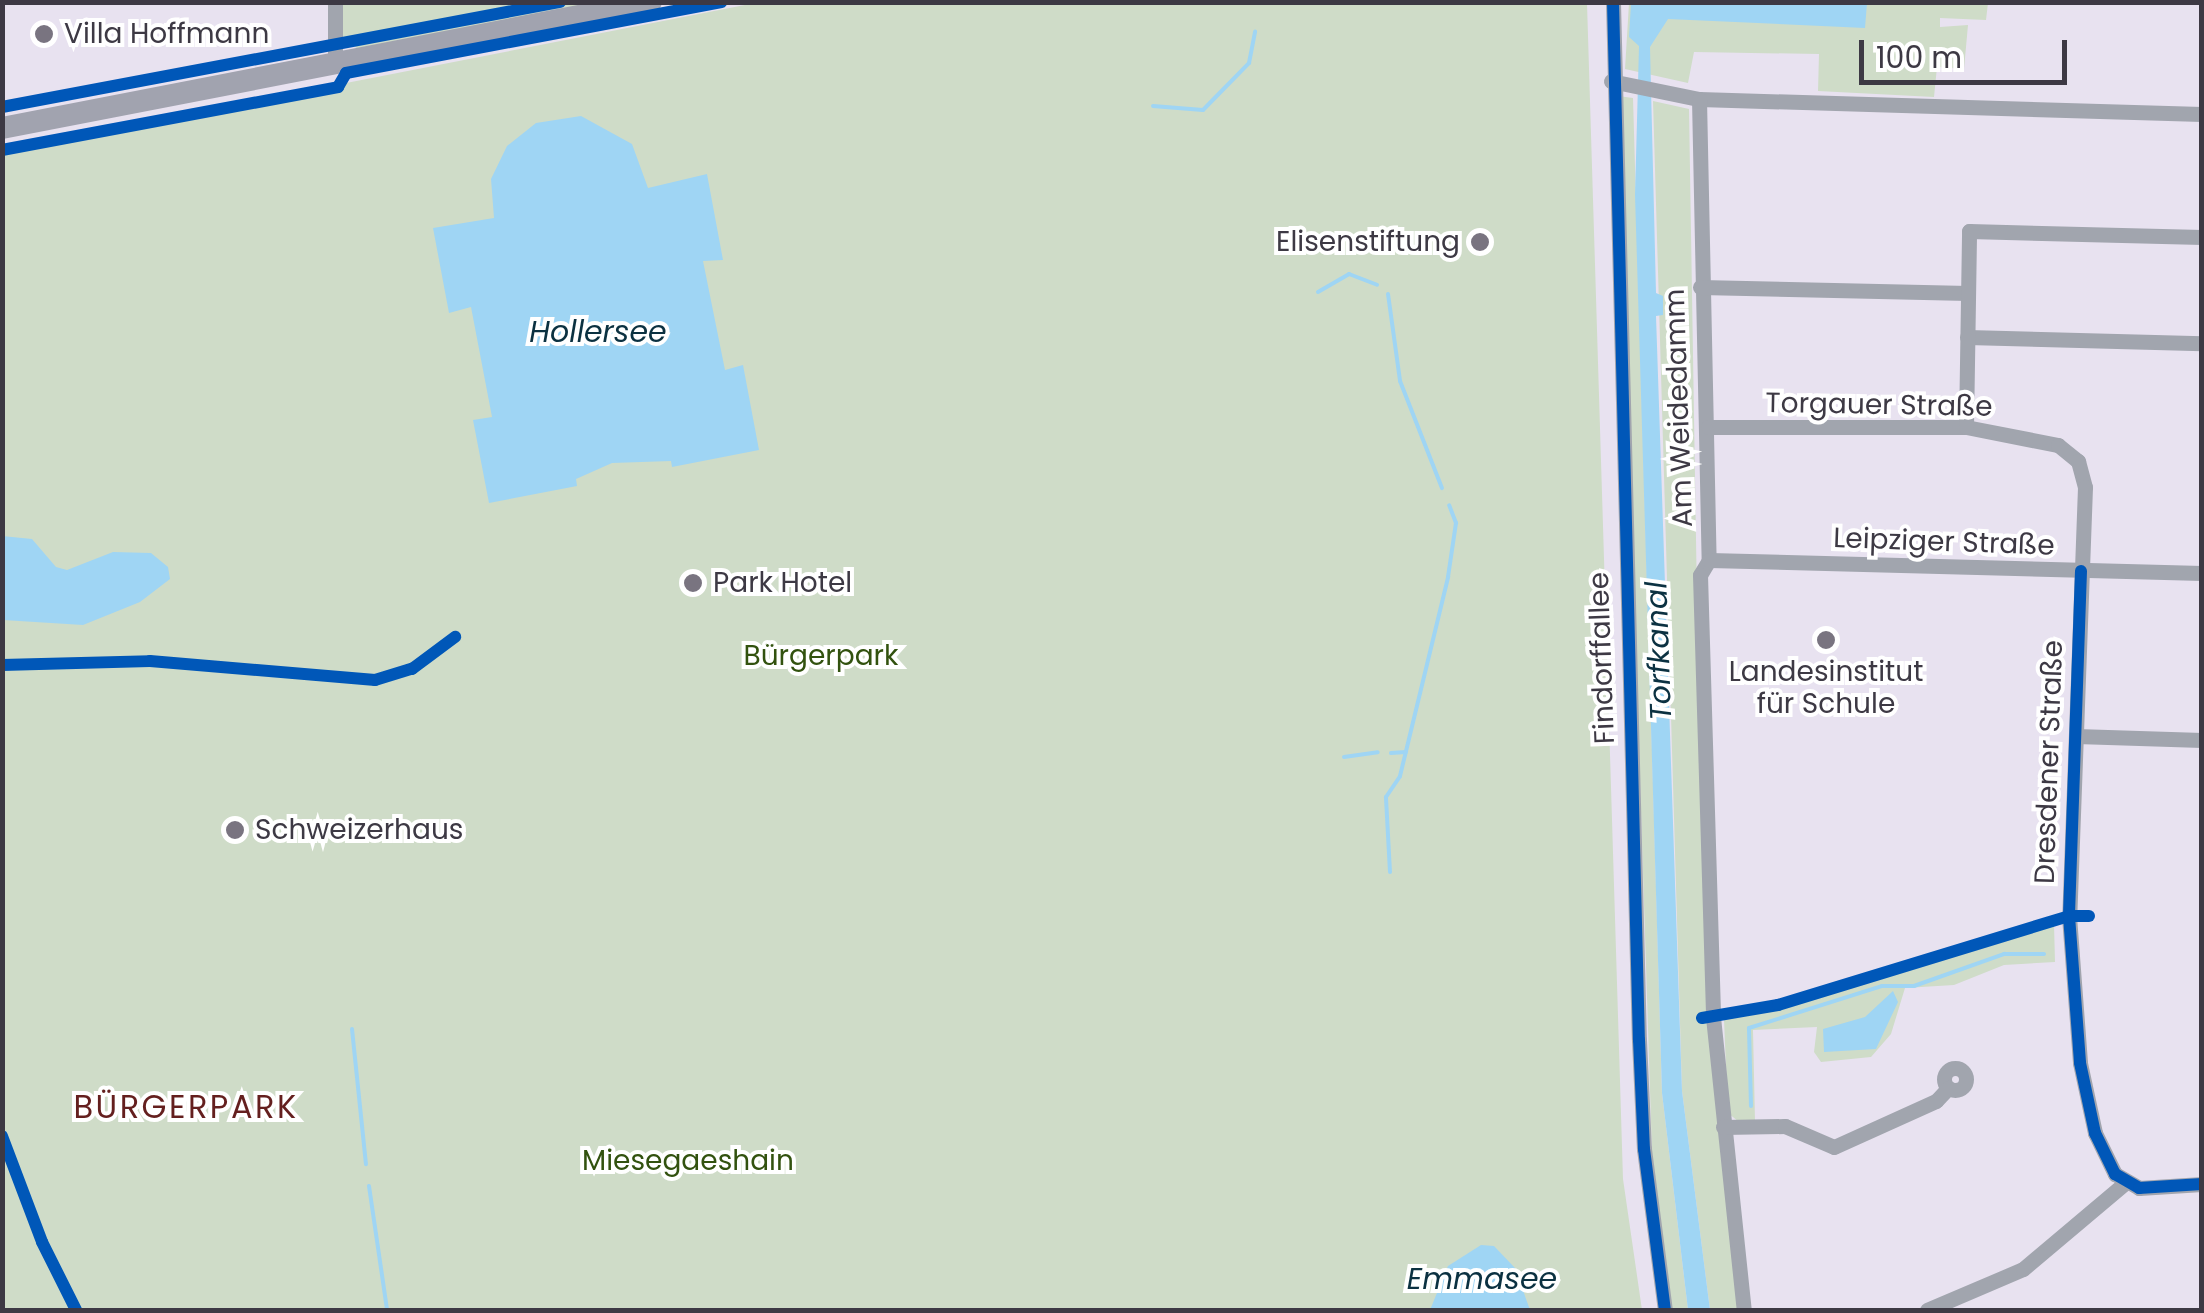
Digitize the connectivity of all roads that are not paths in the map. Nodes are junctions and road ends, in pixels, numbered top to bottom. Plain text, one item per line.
1 (335, 2) edge
2 (650, 2) edge
3 (1613, 2) edge
4 (334, 63) junction
5 (1619, 83) junction
6 (1700, 99) junction
7 (2202, 114) edge
8 (2, 128) edge
9 (2202, 236) edge
10 (1700, 287) junction
11 (1968, 293) junction
12 (1968, 337) junction
13 (2202, 344) edge
14 (1708, 427) junction
15 (1966, 427) junction
16 (2072, 454) joint
17 (1709, 560) junction
18 (2080, 571) junction
19 (2202, 573) edge
20 (2076, 736) junction
21 (2202, 740) edge
22 (1948, 1088) dead end
23 (1723, 1126) junction
24 (2125, 1183) junction
25 (2202, 1184) edge
26 (1664, 1310) edge
27 (1744, 1310) edge
28 (1926, 1310) edge

1 - 4 street
2 - 4 main road
3 - 5 street, Findorffallee
4 - 8 main road
5 - 6 street
5 - 26 street, Findorffallee
6 - 7 street
6 - 10 street, Am Weidedamm
9 - 11 street
10 - 11 street
10 - 14 street, Am Weidedamm
11 - 12 street
12 - 13 street
12 - 15 street
14 - 15 street, Torgauer Straße
14 - 17 street, Am Weidedamm
15 - 16 street, Torgauer Straße
16 - 18 street, Dresdener Straße
17 - 18 street, Leipziger Straße
17 - 23 street, Am Weidedamm
18 - 19 street, Leipziger Straße
18 - 20 street, Dresdener Straße
20 - 21 street
20 - 24 street, Dresdener Straße
22 - 23 street
23 - 27 street, Am Weidedamm
24 - 25 street
24 - 28 street

